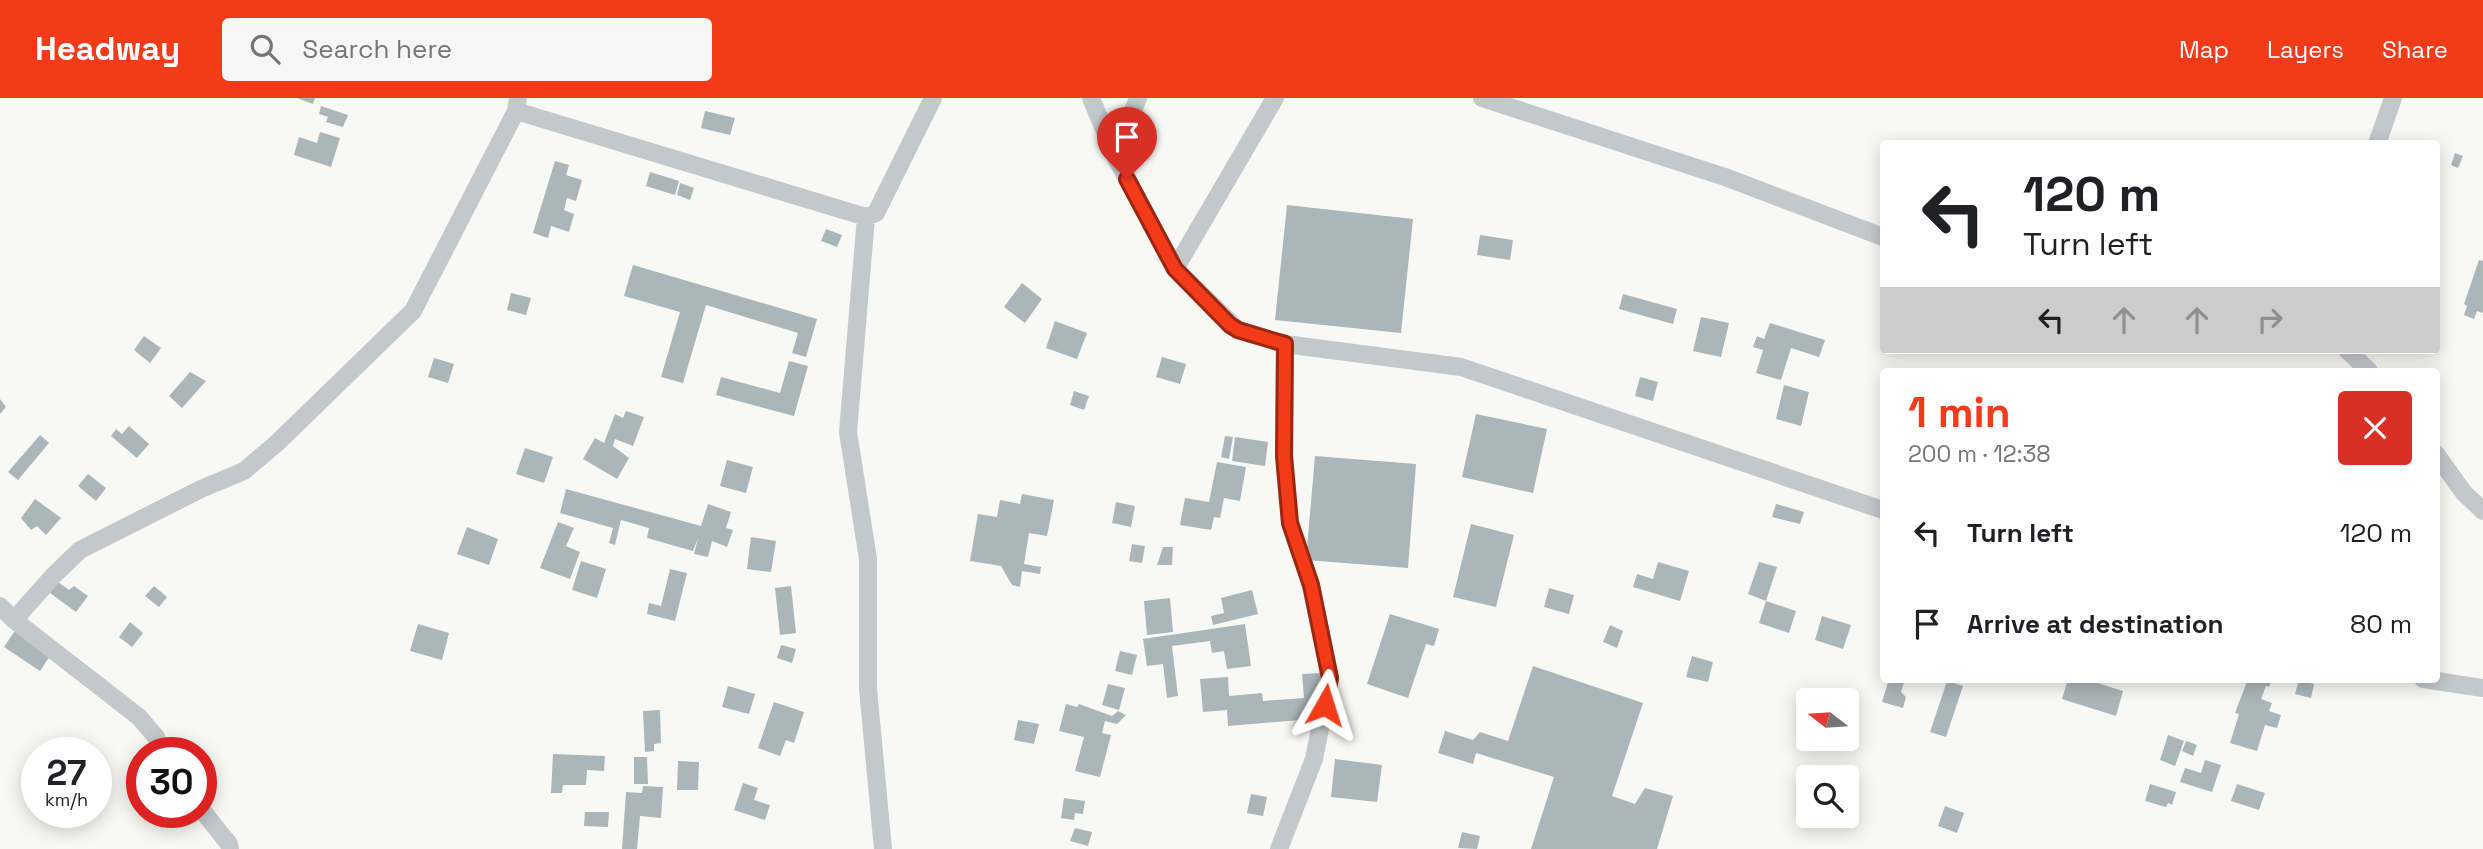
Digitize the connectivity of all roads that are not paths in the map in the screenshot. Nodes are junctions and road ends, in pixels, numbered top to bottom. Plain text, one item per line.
1 (933, 98) edge
2 (1091, 98) edge
3 (1138, 98) edge
4 (1275, 98) edge
5 (1482, 98) edge
6 (2393, 98) edge
7 (517, 105) edge
8 (2378, 140) edge
9 (1115, 156) junction
10 (866, 217) junction
11 (1880, 236) edge
12 (1175, 269) junction
13 (1285, 344) junction
14 (2351, 354) edge
15 (2366, 368) edge
16 (2440, 460) edge
17 (1880, 509) edge
18 (2483, 511) edge
19 (0, 606) edge
20 (13, 620) junction
21 (2440, 682) edge
22 (2483, 688) edge
23 (156, 737) edge
24 (216, 828) edge
25 (230, 849) edge
26 (883, 849) edge
27 (1279, 849) edge

1 - 10 street
2 - 9 street
3 - 9 street
4 - 12 street
5 - 11 street
6 - 8 street
7 - 10 street
7 - 20 street
9 - 12 street
10 - 26 street
12 - 13 street
13 - 17 street
13 - 27 street
14 - 15 street
16 - 18 street
19 - 20 street
20 - 23 street
21 - 22 street
24 - 25 street

